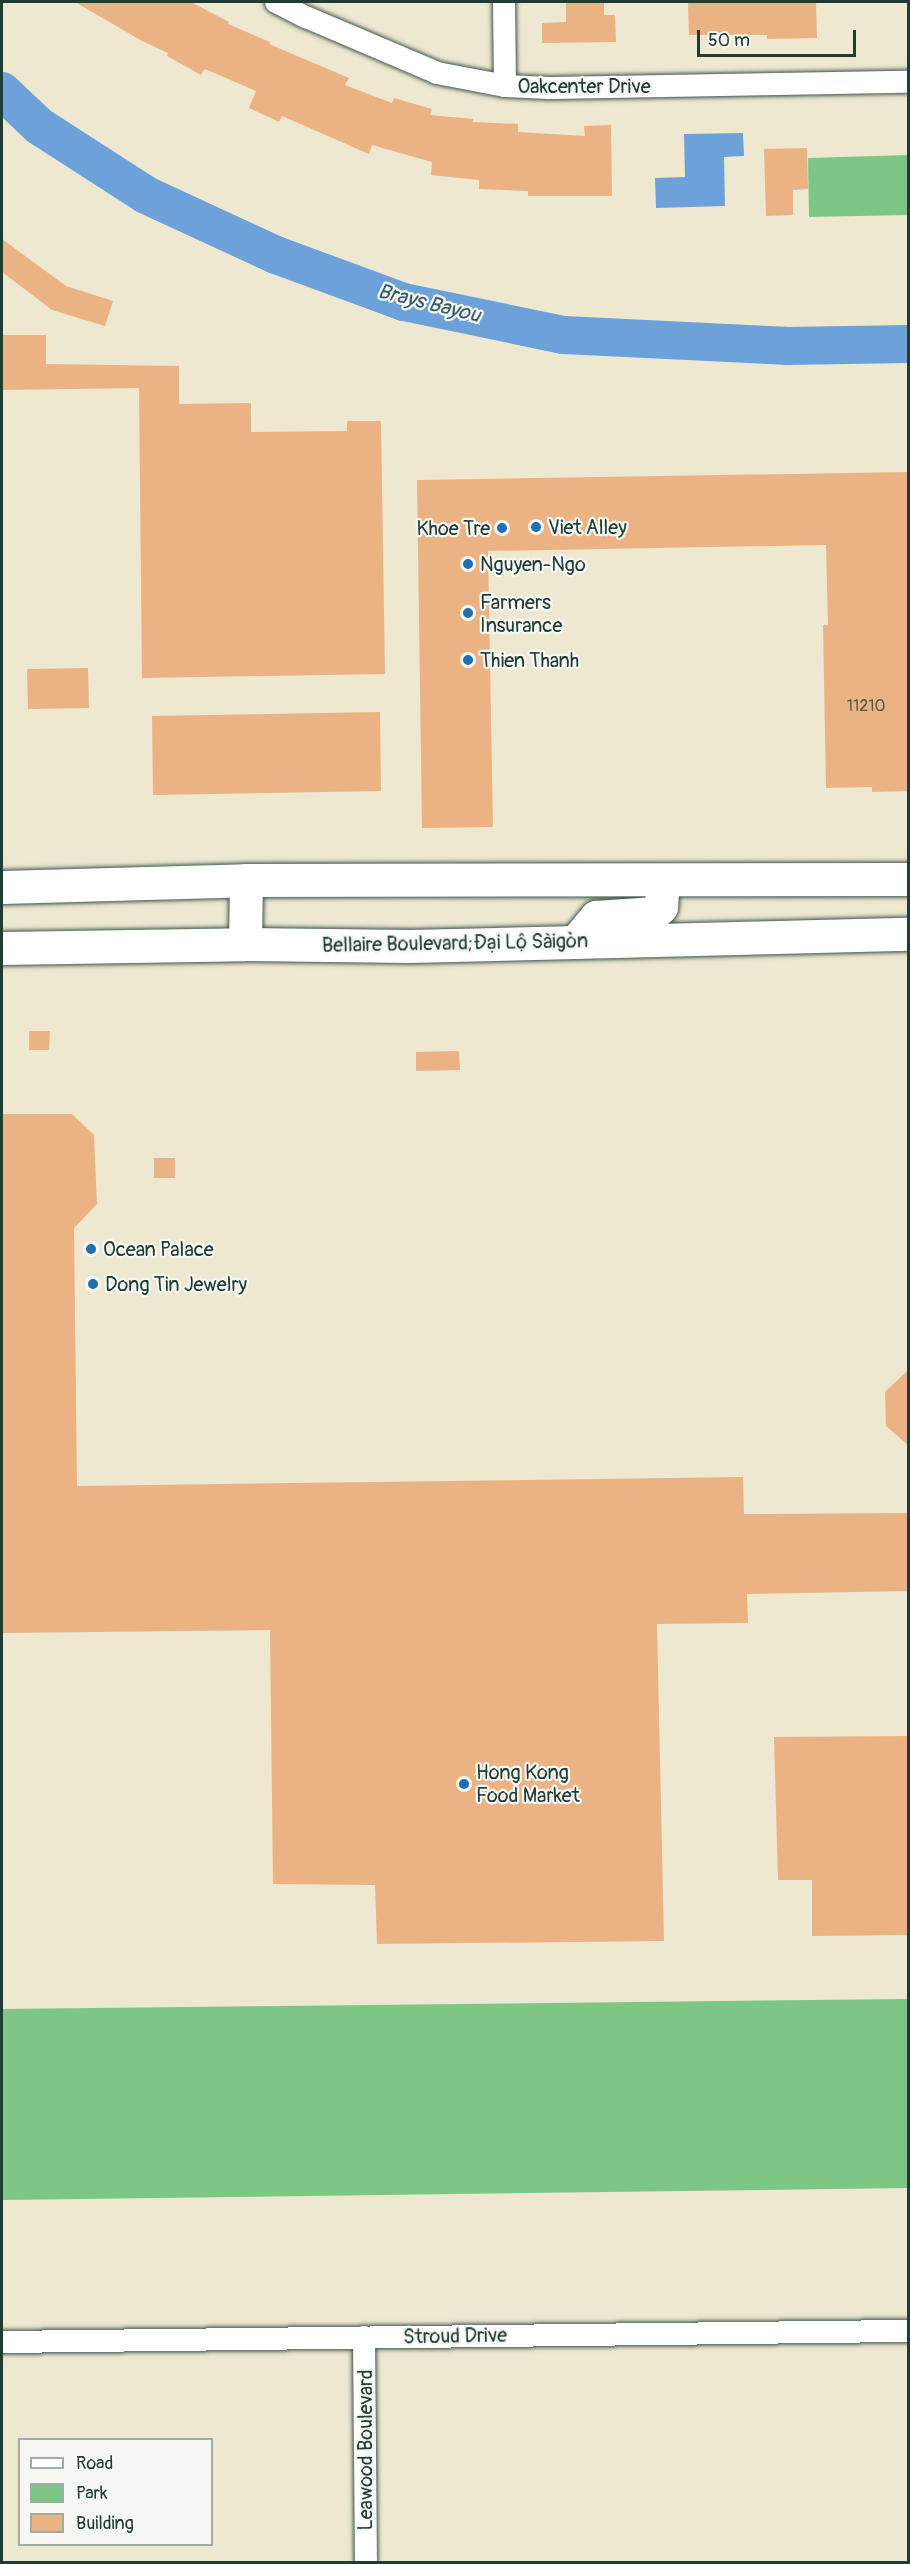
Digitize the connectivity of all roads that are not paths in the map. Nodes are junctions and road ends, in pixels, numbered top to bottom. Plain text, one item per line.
1 (276, 2) edge
2 (504, 2) edge
3 (909, 82) edge
4 (505, 86) junction
5 (909, 879) edge
6 (246, 880) junction
7 (663, 880) junction
8 (2, 887) edge
9 (909, 934) edge
10 (575, 942) junction
11 (245, 944) junction
12 (2, 948) edge
13 (909, 2331) edge
14 (364, 2337) junction
15 (2, 2342) edge
16 (366, 2562) edge

1 - 4 street, Oakcenter Drive
2 - 4 street
3 - 4 street, Oakcenter Drive
5 - 7 main road
6 - 7 main road
6 - 8 main road
6 - 11 main road
7 - 10 main road
9 - 10 main road, Bellaire Boulevard;Đại Lộ Sàigòn
10 - 11 main road, Bellaire Boulevard;Đại Lộ Sàigòn
11 - 12 main road, Bellaire Boulevard;Đại Lộ Sàigòn
13 - 14 street, Stroud Drive
14 - 15 street, Stroud Drive
14 - 16 street, Leawood Boulevard

